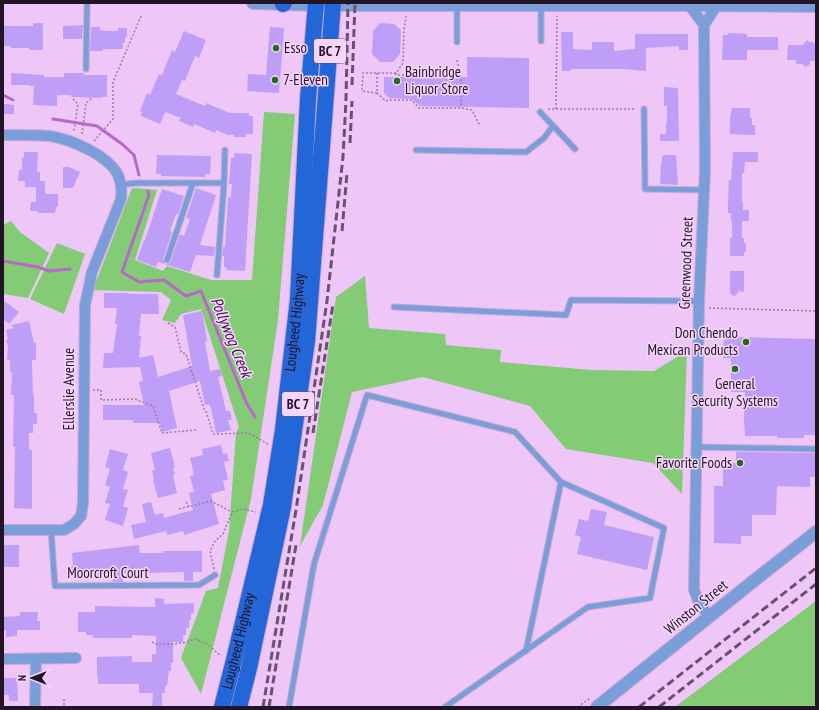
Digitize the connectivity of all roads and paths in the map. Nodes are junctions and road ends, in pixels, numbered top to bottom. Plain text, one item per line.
1 (88, 3) edge
2 (254, 3) edge
3 (283, 4) edge
4 (316, 4) edge
5 (333, 4) edge
6 (393, 4) edge
7 (457, 4) junction
8 (540, 4) edge
9 (689, 5) junction
10 (717, 5) junction
11 (816, 6) edge
12 (142, 14) dead end
13 (406, 14) dead end
14 (556, 16) dead end
15 (704, 25) junction
16 (457, 42) dead end
17 (541, 42) dead end
18 (457, 60) dead end
19 (86, 69) dead end
20 (378, 73) junction
21 (396, 73) junction
22 (461, 75) junction
23 (377, 93) junction
24 (92, 98) dead end
25 (73, 99) dead end
26 (461, 108) junction
27 (548, 109) dead end
28 (556, 109) junction
29 (644, 109) joint
30 (540, 112) dead end
31 (480, 126) dead end
32 (552, 126) junction
33 (74, 131) dead end
34 (82, 134) dead end
35 (3, 135) edge
36 (95, 140) dead end
37 (575, 149) dead end
38 (225, 150) dead end
39 (416, 150) dead end
40 (193, 183) junction
41 (224, 183) junction
42 (121, 185) junction
43 (704, 190) junction
44 (167, 260) dead end
45 (218, 275) dead end
46 (699, 304) junction
47 (394, 307) dead end
48 (816, 311) edge
49 (168, 323) dead end
50 (91, 390) dead end
51 (197, 430) dead end
52 (270, 445) dead end
53 (696, 447) junction
54 (816, 449) edge
55 (561, 482) junction
56 (186, 502) dead end
57 (189, 507) junction
58 (179, 509) dead end
59 (232, 512) junction
60 (258, 512) dead end
61 (3, 530) edge
62 (51, 530) junction
63 (816, 532) edge
64 (215, 575) joint
65 (710, 616) junction
66 (152, 642) dead end
67 (526, 651) junction
68 (225, 657) dead end
69 (76, 658) dead end
70 (3, 659) edge
71 (36, 659) junction
72 (64, 697) dead end
73 (64, 705) dead end
74 (35, 707) edge
75 (222, 707) edge
76 (239, 707) edge
77 (289, 707) edge
78 (445, 707) edge
79 (597, 707) edge

1 - 19 lane
2 - 3 street
3 - 4 street
4 - 5 street
4 - 75 main road, Lougheed Highway / BC 7
5 - 6 street
5 - 76 main road, Lougheed Highway / BC 7
6 - 7 street
7 - 8 street
7 - 16 lane
8 - 9 street
8 - 17 lane
9 - 10 street
9 - 15 street
10 - 11 street
10 - 15 street
12 - 36 path
13 - 21 path
14 - 28 path
15 - 43 street, Greenwood Street
18 - 22 path
20 - 21 path
20 - 23 path
20 - 23 path
21 - 22 path
22 - 26 path
23 - 26 path
24 - 34 path
25 - 33 path
26 - 31 path
27 - 28 path
28 - 29 path
29 - 43 lane
30 - 32 lane
32 - 37 lane
32 - 39 lane
35 - 42 street
38 - 41 lane
40 - 41 lane
40 - 42 lane
40 - 44 lane
41 - 45 lane
42 - 62 street, Ellerslie Avenue
43 - 46 street, Greenwood Street
46 - 47 lane
46 - 48 path
46 - 53 street, Greenwood Street
49 - 52 path
50 - 51 path
53 - 54 lane
53 - 65 street, Greenwood Street
55 - 67 lane
55 - 67 lane
55 - 77 lane
56 - 57 path
57 - 58 path
57 - 59 path
59 - 60 path
59 - 64 path
61 - 62 street, Ellerslie Avenue
62 - 64 lane, Moorcroft Court
63 - 65 street, Winston Street
65 - 79 street, Winston Street
66 - 68 path
67 - 78 lane
69 - 71 street
70 - 71 street
71 - 74 street
72 - 73 path

